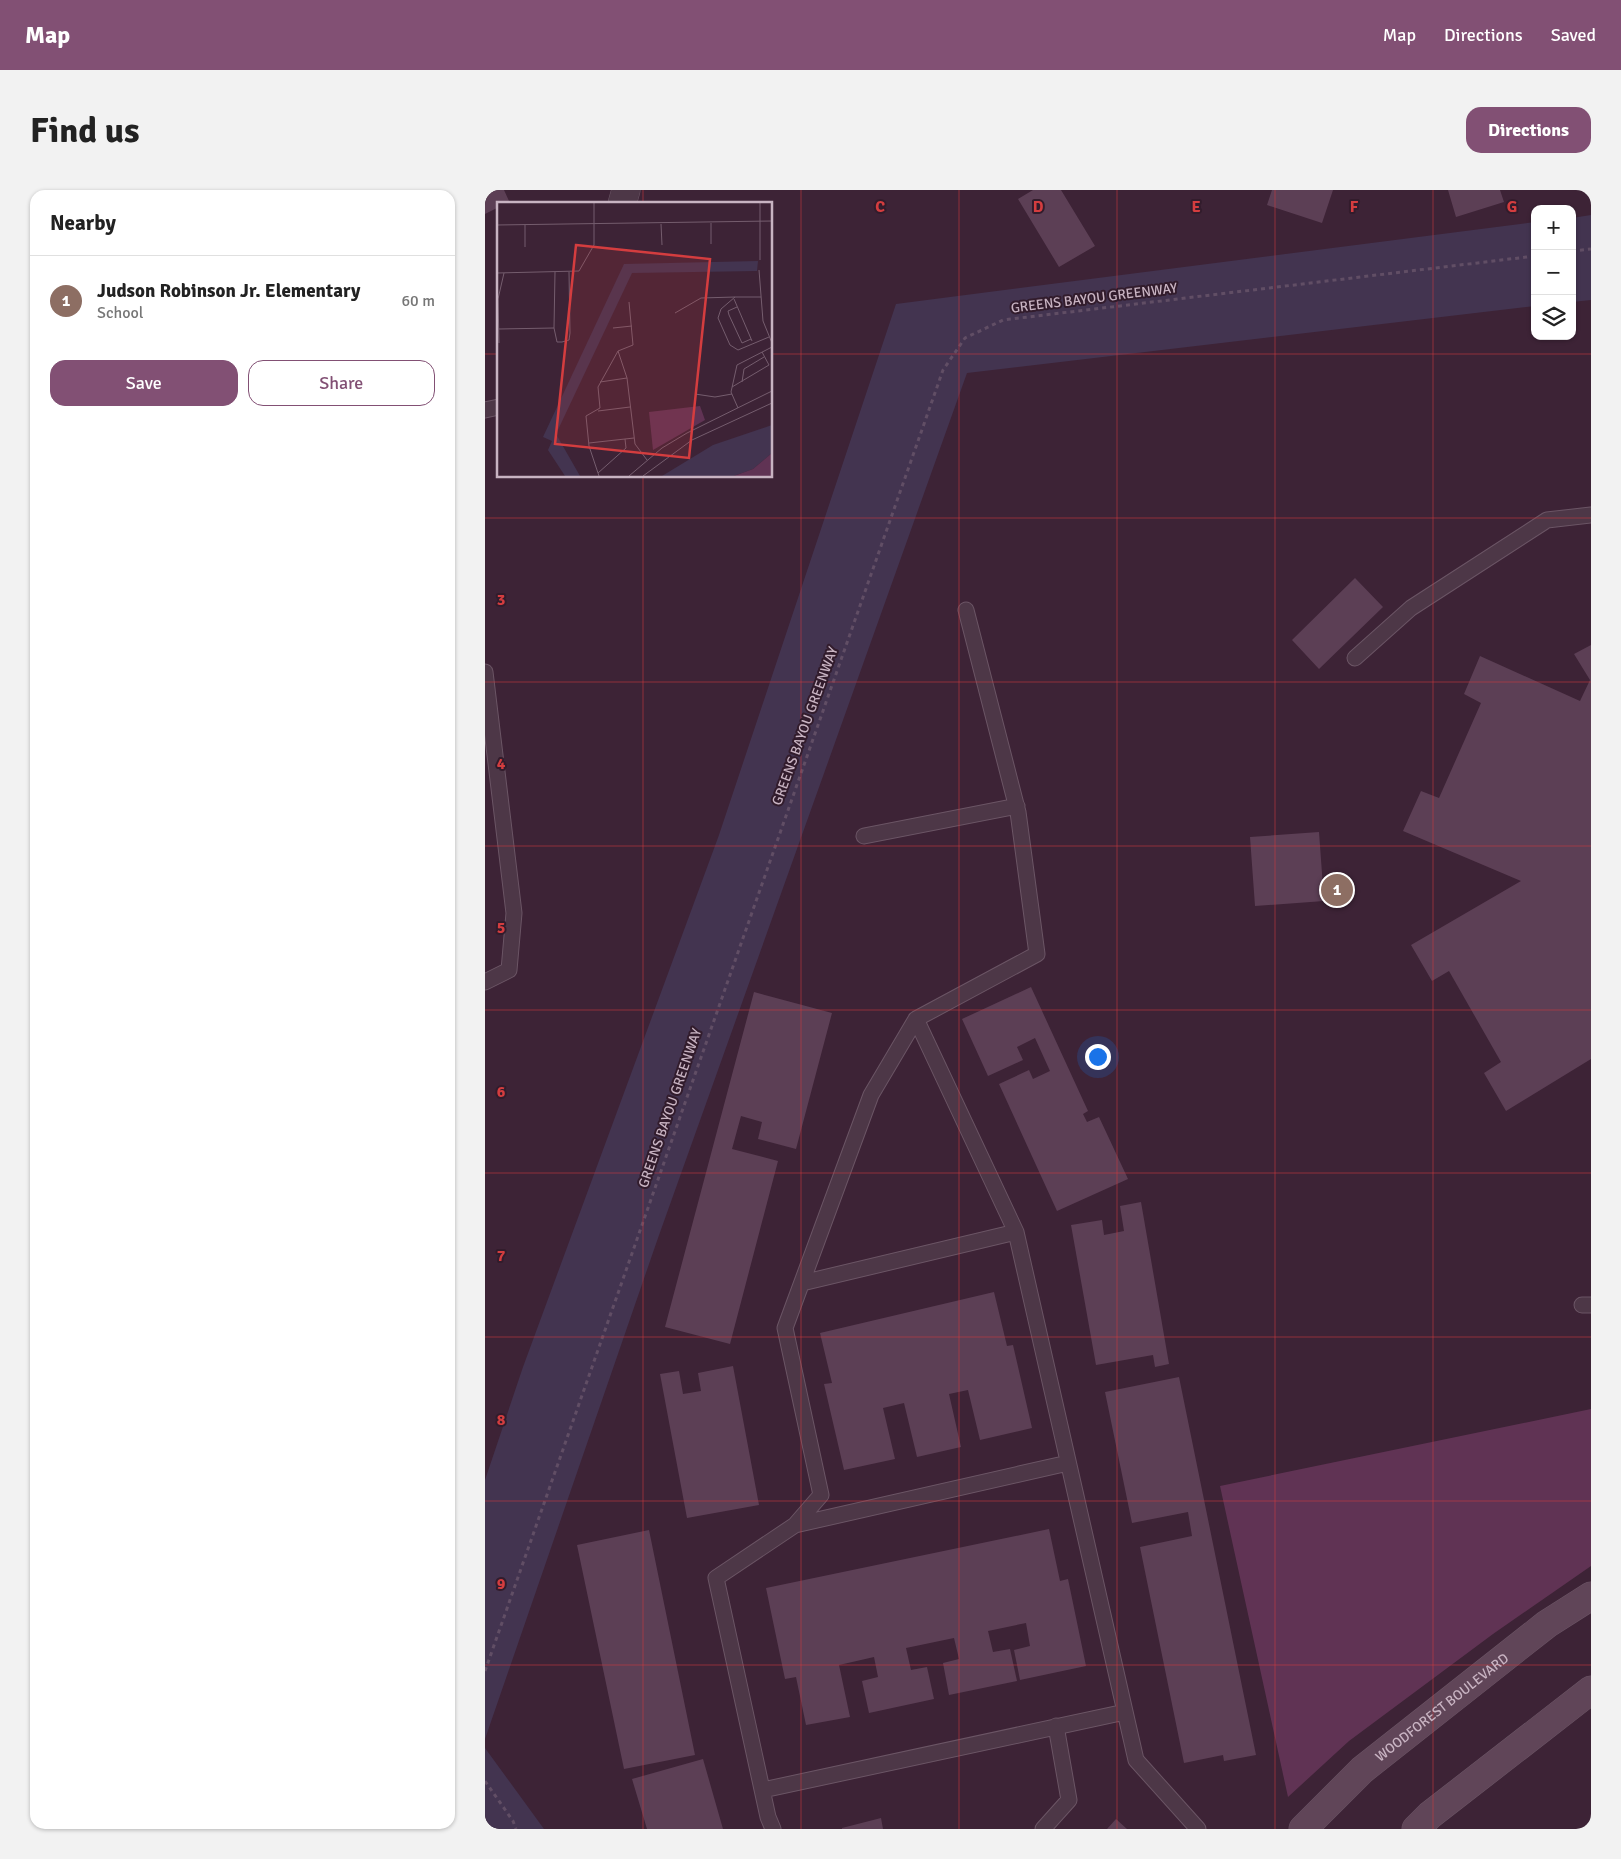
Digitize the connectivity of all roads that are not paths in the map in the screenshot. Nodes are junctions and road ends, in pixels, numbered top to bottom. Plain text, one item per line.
1 (1591, 514) edge
2 (966, 610) dead end
3 (1355, 658) dead end
4 (485, 672) edge
5 (1017, 806) junction
6 (864, 836) dead end
7 (485, 982) edge
8 (916, 1019) junction
9 (1016, 1232) junction
10 (801, 1283) junction
11 (1068, 1464) junction
12 (795, 1525) junction
13 (1591, 1596) edge
14 (1591, 1690) edge
15 (1125, 1712) junction
16 (1056, 1726) junction
17 (763, 1790) junction
18 (773, 1829) edge
19 (1043, 1829) edge
20 (1198, 1829) edge
21 (1303, 1829) edge
22 (1416, 1829) edge

1 - 3 lane
2 - 5 lane
4 - 7 lane
5 - 6 lane
5 - 8 lane
8 - 9 lane
8 - 10 lane
9 - 10 lane
9 - 11 lane
10 - 12 lane
11 - 12 lane
11 - 15 lane
12 - 17 lane
13 - 21 main road, WOODFOREST BOULEVARD
14 - 22 main road
15 - 16 lane
15 - 20 lane
16 - 17 lane
16 - 19 lane
17 - 18 lane

